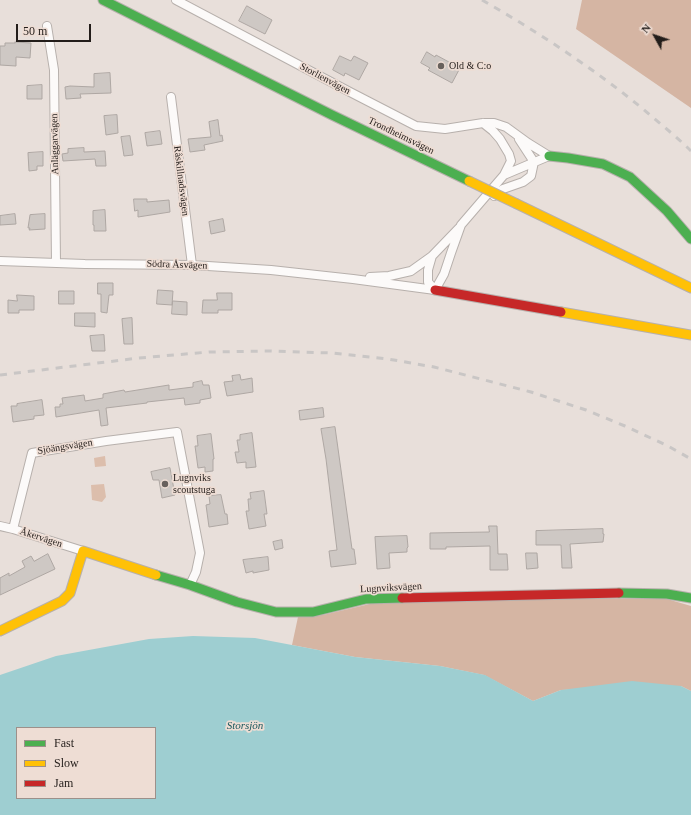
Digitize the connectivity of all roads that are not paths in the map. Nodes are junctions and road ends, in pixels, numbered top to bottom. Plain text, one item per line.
1 (102, 0) edge
2 (176, 0) edge
3 (47, 26) dead end
4 (171, 97) dead end
5 (483, 123) junction
6 (516, 135) junction
7 (549, 156) junction
8 (534, 162) junction
9 (504, 175) junction
10 (477, 208) junction
11 (461, 225) junction
12 (691, 239) edge
13 (432, 256) junction
14 (0, 261) edge
15 (56, 263) junction
16 (192, 265) junction
17 (353, 279) junction
18 (691, 288) edge
19 (435, 290) junction
20 (691, 335) edge
21 (0, 526) edge
22 (13, 529) junction
23 (83, 551) junction
24 (190, 585) junction
25 (691, 598) edge
26 (0, 631) edge

1 - 18 main road, Trondheimsvägen, bridge
2 - 5 street, Storlienvägen
3 - 15 street, Anläggarvägen
4 - 16 street, Råskillnadsvägen
5 - 6 street, Storlienvägen
5 - 9 street
6 - 7 street, Storlienvägen
6 - 8 street
7 - 8 street
7 - 12 main road
8 - 9 street
8 - 10 street
9 - 10 street
10 - 11 street, Södra Åsvägen
11 - 13 street, Södra Åsvägen
11 - 19 street
13 - 17 street, Södra Åsvägen
13 - 19 street
14 - 15 street, Södra Åsvägen
15 - 16 street, Södra Åsvägen
16 - 17 street, Södra Åsvägen
17 - 19 street, Södra Åsvägen
19 - 20 main road
21 - 22 street, Åkervägen
22 - 23 street, Åkervägen
22 - 24 street, Sjöängsvägen
23 - 24 main road, Lugnviksvägen
23 - 26 main road
24 - 25 main road, Lugnviksvägen

